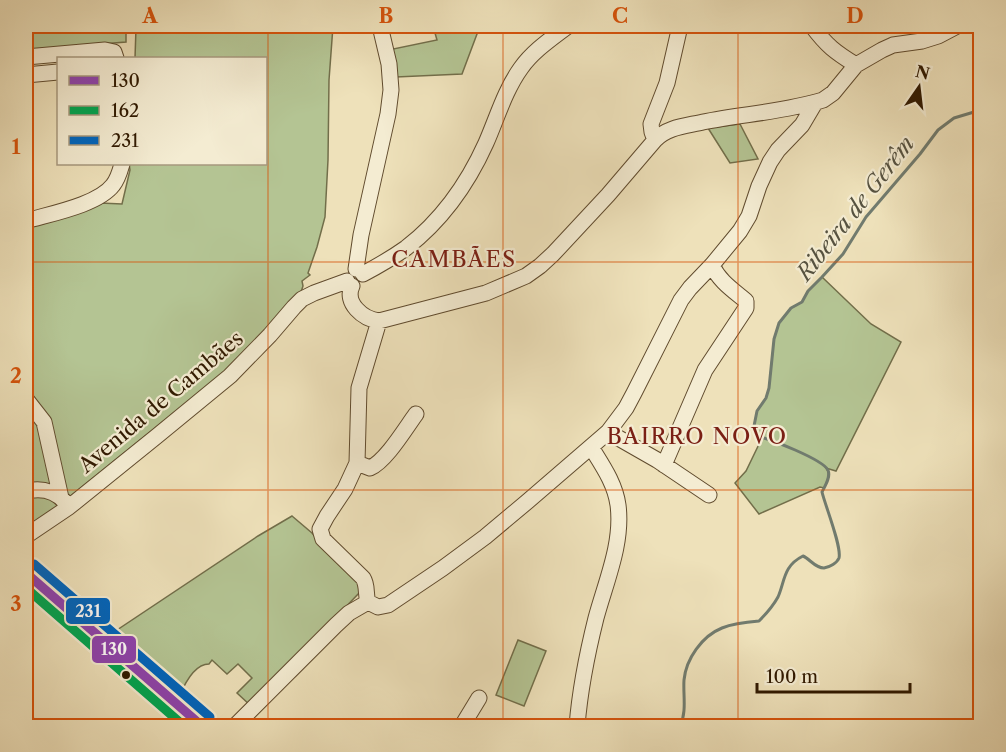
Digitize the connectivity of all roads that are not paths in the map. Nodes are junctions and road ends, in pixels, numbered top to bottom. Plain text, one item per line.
1 (380, 26) edge
2 (568, 26) edge
3 (680, 26) edge
4 (812, 26) edge
5 (957, 26) edge
6 (26, 57) edge
7 (116, 57) edge
8 (856, 65) junction
9 (57, 72) edge
10 (26, 75) edge
11 (815, 103) junction
12 (655, 140) junction
13 (122, 165) edge
14 (26, 221) edge
15 (712, 265) junction
16 (359, 271) junction
17 (349, 284) junction
18 (379, 321) junction
19 (26, 399) edge
20 (416, 414) dead end
21 (608, 432) junction
22 (591, 447) junction
23 (357, 464) junction
24 (663, 465) junction
25 (54, 468) junction
26 (30, 493) edge
27 (709, 495) dead end
28 (65, 502) junction
29 (27, 538) edge
30 (26, 573) edge
31 (368, 602) junction
32 (479, 698) dead end
33 (26, 724) edge
34 (32, 726) edge
35 (202, 726) edge
36 (236, 726) edge
37 (462, 726) edge
38 (577, 726) edge

1 - 16 street
2 - 16 street, Avenida de Cambães
3 - 12 street
4 - 8 street
5 - 8 street
6 - 7 street
8 - 11 street
9 - 10 street
11 - 12 street
11 - 15 street
12 - 18 street
13 - 14 street
15 - 21 street
15 - 24 street
16 - 17 street, Avenida de Cambães
17 - 18 street
17 - 28 street, Avenida de Cambães
18 - 23 street
19 - 25 street
20 - 23 street
21 - 22 street
21 - 24 street
22 - 31 street
22 - 38 street
23 - 31 street
24 - 27 street
25 - 26 street
25 - 28 street
26 - 28 street
28 - 29 street, Avenida de Cambães
30 - 35 main road
31 - 36 street
32 - 37 street
33 - 34 street

